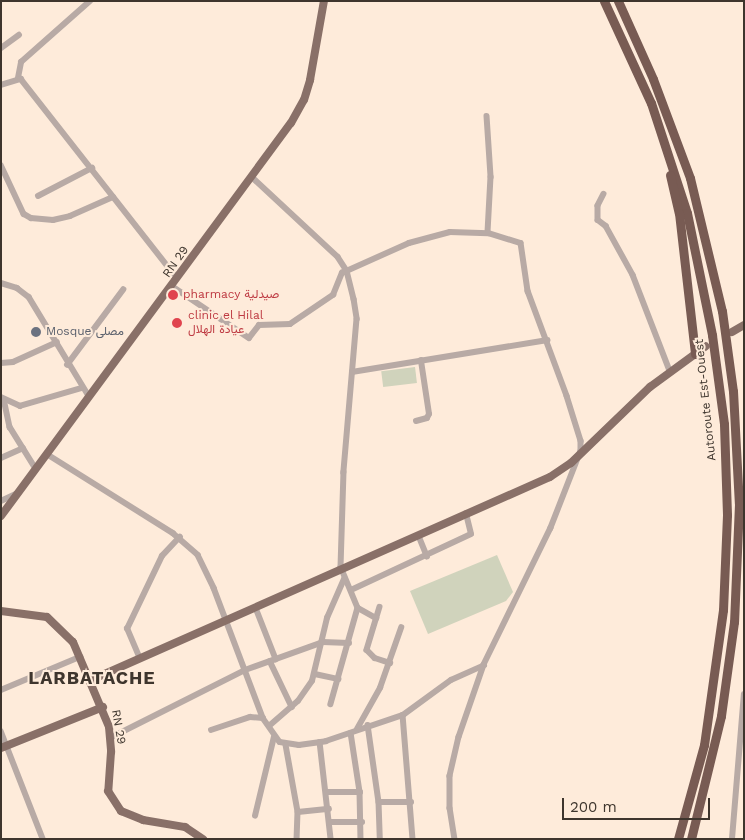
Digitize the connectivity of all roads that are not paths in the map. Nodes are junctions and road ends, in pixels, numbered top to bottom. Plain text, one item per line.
1 (90, 1) edge
2 (324, 1) edge
3 (604, 1) edge
4 (618, 1) edge
5 (19, 35) dead end
6 (1, 48) edge
7 (18, 78) junction
8 (2, 83) edge
9 (487, 116) dead end
10 (658, 126) junction
11 (1, 165) edge
12 (92, 168) junction
13 (252, 177) junction
14 (604, 194) dead end
15 (38, 196) dead end
16 (113, 197) junction
17 (488, 233) junction
18 (347, 271) junction
19 (177, 278) junction
20 (1, 283) edge
21 (172, 286) junction
22 (123, 290) dead end
23 (744, 325) edge
24 (732, 332) dead end
25 (547, 340) junction
26 (57, 342) junction
27 (706, 346) dead end
28 (695, 354) junction
29 (421, 360) junction
30 (1, 363) edge
31 (67, 365) junction
32 (670, 371) junction
33 (352, 372) junction
34 (82, 388) junction
35 (89, 396) junction
36 (2, 398) edge
37 (416, 421) dead end
38 (23, 448) junction
39 (581, 451) junction
40 (47, 454) junction
41 (1, 458) edge
42 (36, 469) junction
43 (18, 493) junction
44 (1, 501) edge
45 (466, 514) junction
46 (1, 516) edge
47 (419, 536) junction
48 (180, 537) junction
49 (427, 556) junction
50 (341, 567) junction
51 (344, 579) junction
52 (351, 590) junction
53 (380, 607) dead end
54 (256, 608) junction
55 (358, 608) junction
56 (1, 611) edge
57 (376, 618) junction
58 (225, 622) junction
59 (401, 628) dead end
60 (323, 642) junction
61 (349, 643) junction
62 (80, 657) junction
63 (140, 659) junction
64 (273, 660) junction
65 (390, 663) junction
66 (484, 665) junction
67 (245, 670) junction
68 (315, 674) junction
69 (338, 679) junction
70 (91, 680) junction
71 (1, 690) edge
72 (744, 694) edge
73 (331, 704) dead end
74 (103, 707) junction
75 (292, 707) junction
76 (403, 715) junction
77 (263, 718) junction
78 (368, 725) junction
79 (269, 726) junction
80 (357, 729) junction
81 (211, 730) dead end
82 (1, 731) edge
83 (351, 733) junction
84 (274, 737) junction
85 (110, 738) junction
86 (320, 742) junction
87 (286, 745) junction
88 (4, 747) edge
89 (326, 792) junction
90 (360, 792) junction
91 (379, 802) junction
92 (411, 802) junction
93 (329, 810) junction
94 (298, 812) junction
95 (255, 816) dead end
96 (331, 822) junction
97 (362, 822) junction
98 (43, 839) edge
99 (203, 839) edge
100 (297, 839) edge
101 (331, 839) edge
102 (362, 839) edge
103 (380, 839) edge
104 (413, 839) edge
105 (455, 839) edge
106 (678, 839) edge
107 (691, 839) edge
108 (732, 839) edge

1 - 7 street
2 - 13 main road, RN 29 / RN 29
3 - 10 highway, Autoroute Est-Ouest
4 - 107 highway, Autoroute Est-Ouest
5 - 6 street
7 - 8 street
7 - 12 street
9 - 17 street
10 - 28 highway
10 - 106 highway, Autoroute Est-Ouest
11 - 16 street
12 - 15 street
12 - 16 street
13 - 18 street
13 - 19 main road, RN 29 / RN 29
14 - 32 street
16 - 19 street
17 - 18 street
17 - 25 street
18 - 21 street
18 - 33 street
19 - 21 main road, RN 29 / RN 29
20 - 26 street
21 - 35 main road, RN 29 / RN 29
22 - 31 street
23 - 24 main road
25 - 29 street
25 - 39 street
26 - 30 street
26 - 31 street
27 - 28 main road
28 - 32 main road
29 - 33 street
29 - 37 street
31 - 34 street
32 - 39 main road
33 - 50 street
34 - 35 street
34 - 36 street
35 - 40 main road, RN 29 / RN 29
36 - 38 street
38 - 41 street
38 - 42 street
39 - 45 main road
39 - 66 street
40 - 42 main road, RN 29 / RN 29
40 - 48 street
42 - 43 main road, RN 29 / RN 29
43 - 44 street
43 - 46 main road, RN 29 / RN 29
45 - 47 main road
45 - 49 street
47 - 49 street
47 - 50 main road
48 - 58 street
48 - 63 street
49 - 52 street
50 - 51 street
50 - 54 main road
51 - 52 street
51 - 60 street
52 - 55 street
53 - 57 street
54 - 58 main road
54 - 64 street
55 - 57 street
55 - 61 street
56 - 62 main road, RN 29 / RN 29
57 - 65 street
58 - 63 main road
58 - 67 street
59 - 65 street
60 - 61 street
60 - 64 street
60 - 68 street
61 - 69 street
62 - 70 main road, RN 29 / RN 29
62 - 71 street
63 - 70 main road
64 - 67 street
64 - 75 street
65 - 80 street
66 - 76 street
66 - 105 street
67 - 77 street
67 - 85 street
68 - 69 street
68 - 75 street
69 - 73 street
70 - 74 main road, RN 29 / RN 29
72 - 108 street
74 - 85 main road, RN 29 / RN 29
74 - 88 main road
75 - 79 street
76 - 78 street
76 - 92 street
77 - 79 street
77 - 81 street
78 - 80 street
78 - 91 street
79 - 84 street
80 - 83 street
82 - 88 street
83 - 86 street
83 - 90 street
84 - 87 street
84 - 95 street
85 - 99 main road, RN 29 / RN 29
86 - 87 street
86 - 89 street
87 - 94 street
88 - 98 street
89 - 90 street
89 - 93 street
90 - 97 street
91 - 92 street
91 - 103 street
92 - 104 street
93 - 94 street
93 - 96 street
94 - 100 street
96 - 97 street
96 - 101 street
97 - 102 street

